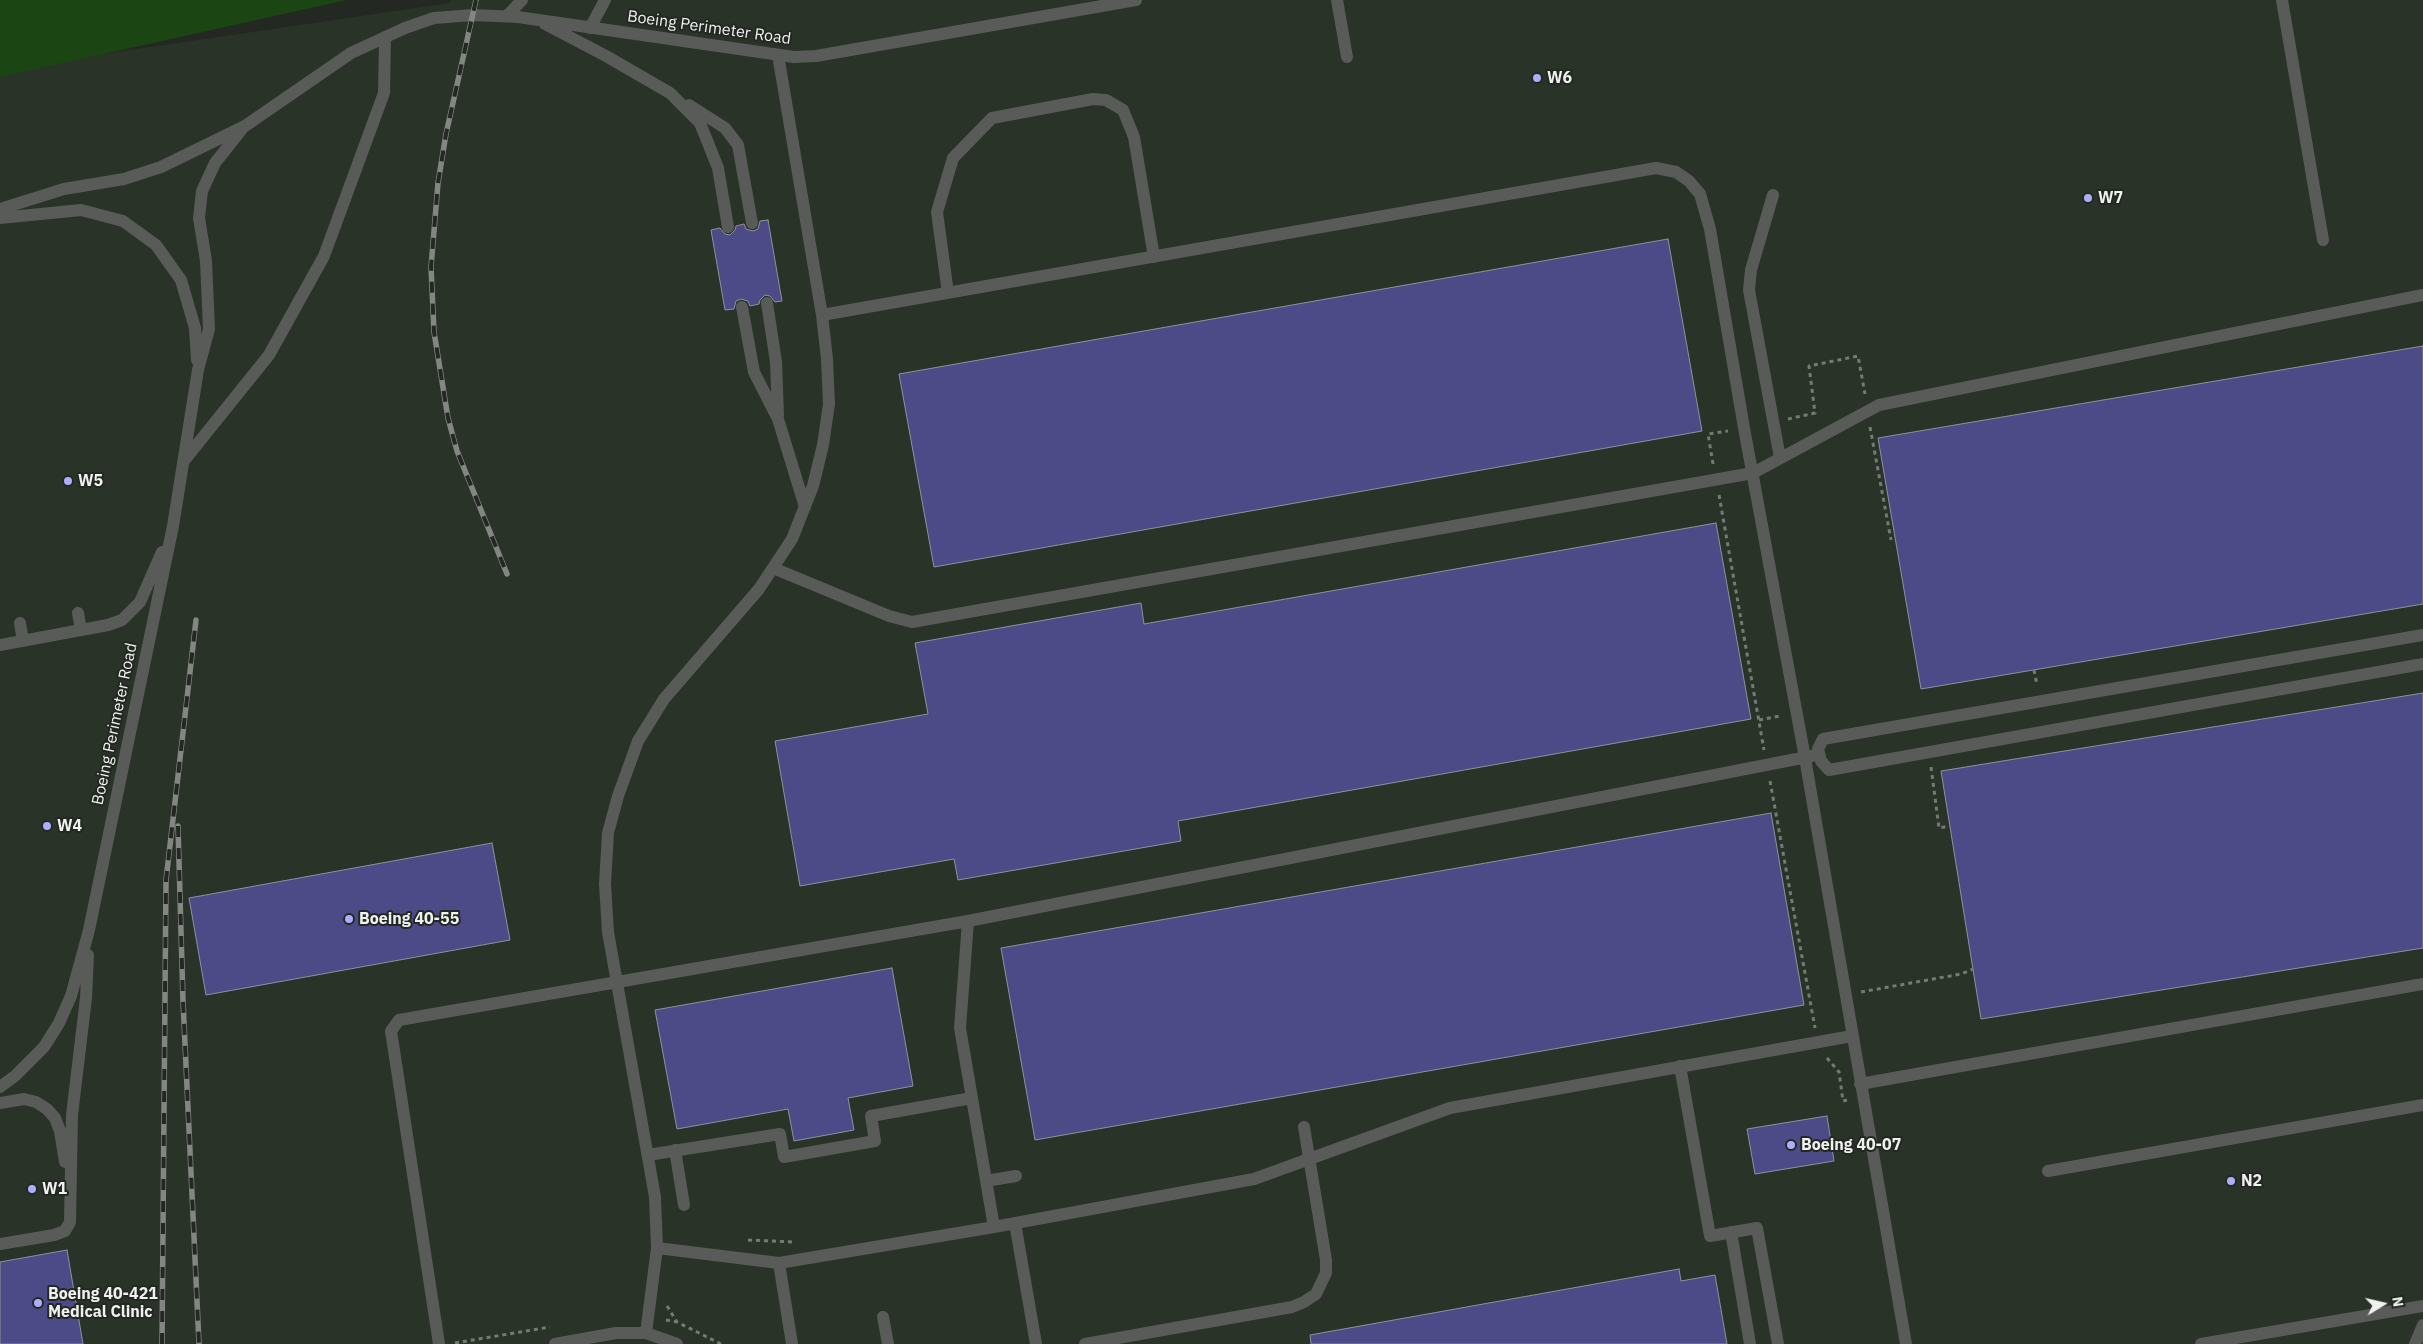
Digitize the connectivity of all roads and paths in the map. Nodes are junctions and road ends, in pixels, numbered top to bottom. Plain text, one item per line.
1 (522, 0) edge
2 (605, 0) edge
3 (1136, 0) edge
4 (1337, 0) edge
5 (2282, 0) edge
6 (507, 16) junction
7 (536, 20) junction
8 (590, 28) junction
9 (386, 37) junction
10 (778, 55) junction
11 (1347, 57) dead end
12 (670, 93) junction
13 (245, 126) junction
14 (1773, 195) dead end
15 (0, 209) edge
16 (0, 218) edge
17 (752, 223) dead end
18 (728, 227) dead end
19 (2323, 240) dead end
20 (1154, 257) junction
21 (948, 293) junction
22 (2423, 295) edge
23 (767, 303) dead end
24 (742, 307) dead end
25 (822, 315) junction
26 (198, 370) junction
27 (1868, 411) junction
28 (778, 419) junction
29 (1774, 422) junction
30 (1744, 428) junction
31 (1780, 458) junction
32 (183, 463) junction
33 (1753, 473) junction
34 (1716, 480) junction
35 (805, 507) junction
36 (173, 526) junction
37 (1891, 540) dead end
38 (773, 568) junction
39 (78, 613) dead end
40 (20, 623) dead end
41 (81, 630) junction
42 (2423, 635) edge
43 (23, 641) junction
44 (0, 645) edge
45 (2423, 664) edge
46 (1930, 752) junction
47 (1820, 755) junction
48 (1805, 758) junction
49 (1767, 766) junction
50 (1950, 826) dead end
51 (968, 921) junction
52 (89, 930) junction
53 (1973, 969) dead end
54 (616, 983) junction
55 (2423, 984) edge
56 (1861, 1000) dead end
57 (1849, 1018) junction
58 (1816, 1028) junction
59 (1806, 1030) dead end
60 (1852, 1036) junction
61 (1818, 1043) junction
62 (1680, 1066) junction
63 (1860, 1084) junction
64 (0, 1087) edge
65 (972, 1098) junction
66 (1863, 1100) junction
67 (0, 1103) edge
68 (2423, 1104) edge
69 (1304, 1127) dead end
70 (675, 1150) junction
71 (648, 1155) junction
72 (1310, 1160) junction
73 (2048, 1171) dead end
74 (1016, 1176) dead end
75 (986, 1181) junction
76 (70, 1192) junction
77 (684, 1205) dead end
78 (1015, 1223) junction
79 (994, 1227) junction
80 (1730, 1232) junction
81 (747, 1240) dead end
82 (795, 1242) dead end
83 (0, 1244) edge
84 (657, 1248) junction
85 (779, 1263) junction
86 (665, 1300) dead end
87 (2423, 1306) edge
88 (883, 1317) dead end
89 (2423, 1325) edge
90 (646, 1334) junction
91 (439, 1344) edge
92 (554, 1344) edge
93 (677, 1344) edge
94 (721, 1344) edge
95 (792, 1344) edge
96 (888, 1344) edge
97 (1036, 1344) edge
98 (1085, 1344) edge
99 (1750, 1344) edge
100 (1778, 1344) edge
101 (1906, 1344) edge
102 (2201, 1344) edge
103 (2415, 1344) edge

1 - 6 lane
2 - 8 lane
3 - 10 lane, Boeing Perimeter Road
4 - 11 lane
5 - 19 lane
6 - 7 lane, Boeing Perimeter Road
6 - 9 lane, Boeing Perimeter Road
7 - 8 lane, Boeing Perimeter Road
7 - 12 lane
8 - 10 lane, Boeing Perimeter Road
9 - 13 lane, Boeing Perimeter Road
9 - 32 lane
10 - 25 lane
12 - 17 lane
12 - 18 lane
13 - 15 lane, Boeing Perimeter Road
13 - 26 lane, Boeing Perimeter Road
14 - 29 lane
16 - 26 lane, Boeing Perimeter Road
20 - 21 lane
20 - 21 lane
20 - 30 lane
21 - 25 lane
22 - 27 lane
23 - 28 lane
24 - 28 lane
25 - 35 lane
26 - 32 lane, Boeing Perimeter Road
27 - 29 path
27 - 31 lane
27 - 37 path
28 - 35 lane
29 - 31 lane
30 - 33 lane
30 - 34 path
31 - 33 lane
32 - 36 lane, Boeing Perimeter Road
33 - 34 lane
33 - 48 lane
34 - 38 lane
34 - 49 path
35 - 38 lane
36 - 41 lane
36 - 52 lane, Boeing Perimeter Road
38 - 54 lane
39 - 41 lane
40 - 43 lane
41 - 43 lane
42 - 47 lane
43 - 44 lane
45 - 46 lane
46 - 47 lane
46 - 50 path
47 - 48 lane
48 - 49 lane
48 - 57 lane
49 - 51 lane
49 - 58 path
51 - 54 lane
51 - 65 lane
52 - 64 lane, Boeing Perimeter Road
52 - 76 lane
53 - 56 path
54 - 71 lane
54 - 91 lane
55 - 63 lane
57 - 58 path
57 - 60 lane
58 - 59 path
58 - 61 path
60 - 61 lane
60 - 63 lane
61 - 62 lane
61 - 66 path
62 - 72 lane
62 - 80 lane
63 - 66 lane
65 - 70 lane
65 - 75 lane
66 - 101 lane
67 - 76 lane
68 - 73 lane
69 - 72 lane
70 - 71 lane
70 - 77 lane
71 - 84 lane
72 - 78 lane
72 - 98 lane
74 - 75 lane
75 - 79 lane
76 - 83 lane
78 - 79 lane
78 - 97 lane
79 - 85 lane
80 - 99 lane
80 - 100 lane
81 - 82 path
84 - 85 lane
84 - 90 lane
85 - 95 lane
86 - 94 path
87 - 102 lane
88 - 96 lane
89 - 103 lane
90 - 92 lane
90 - 93 lane

